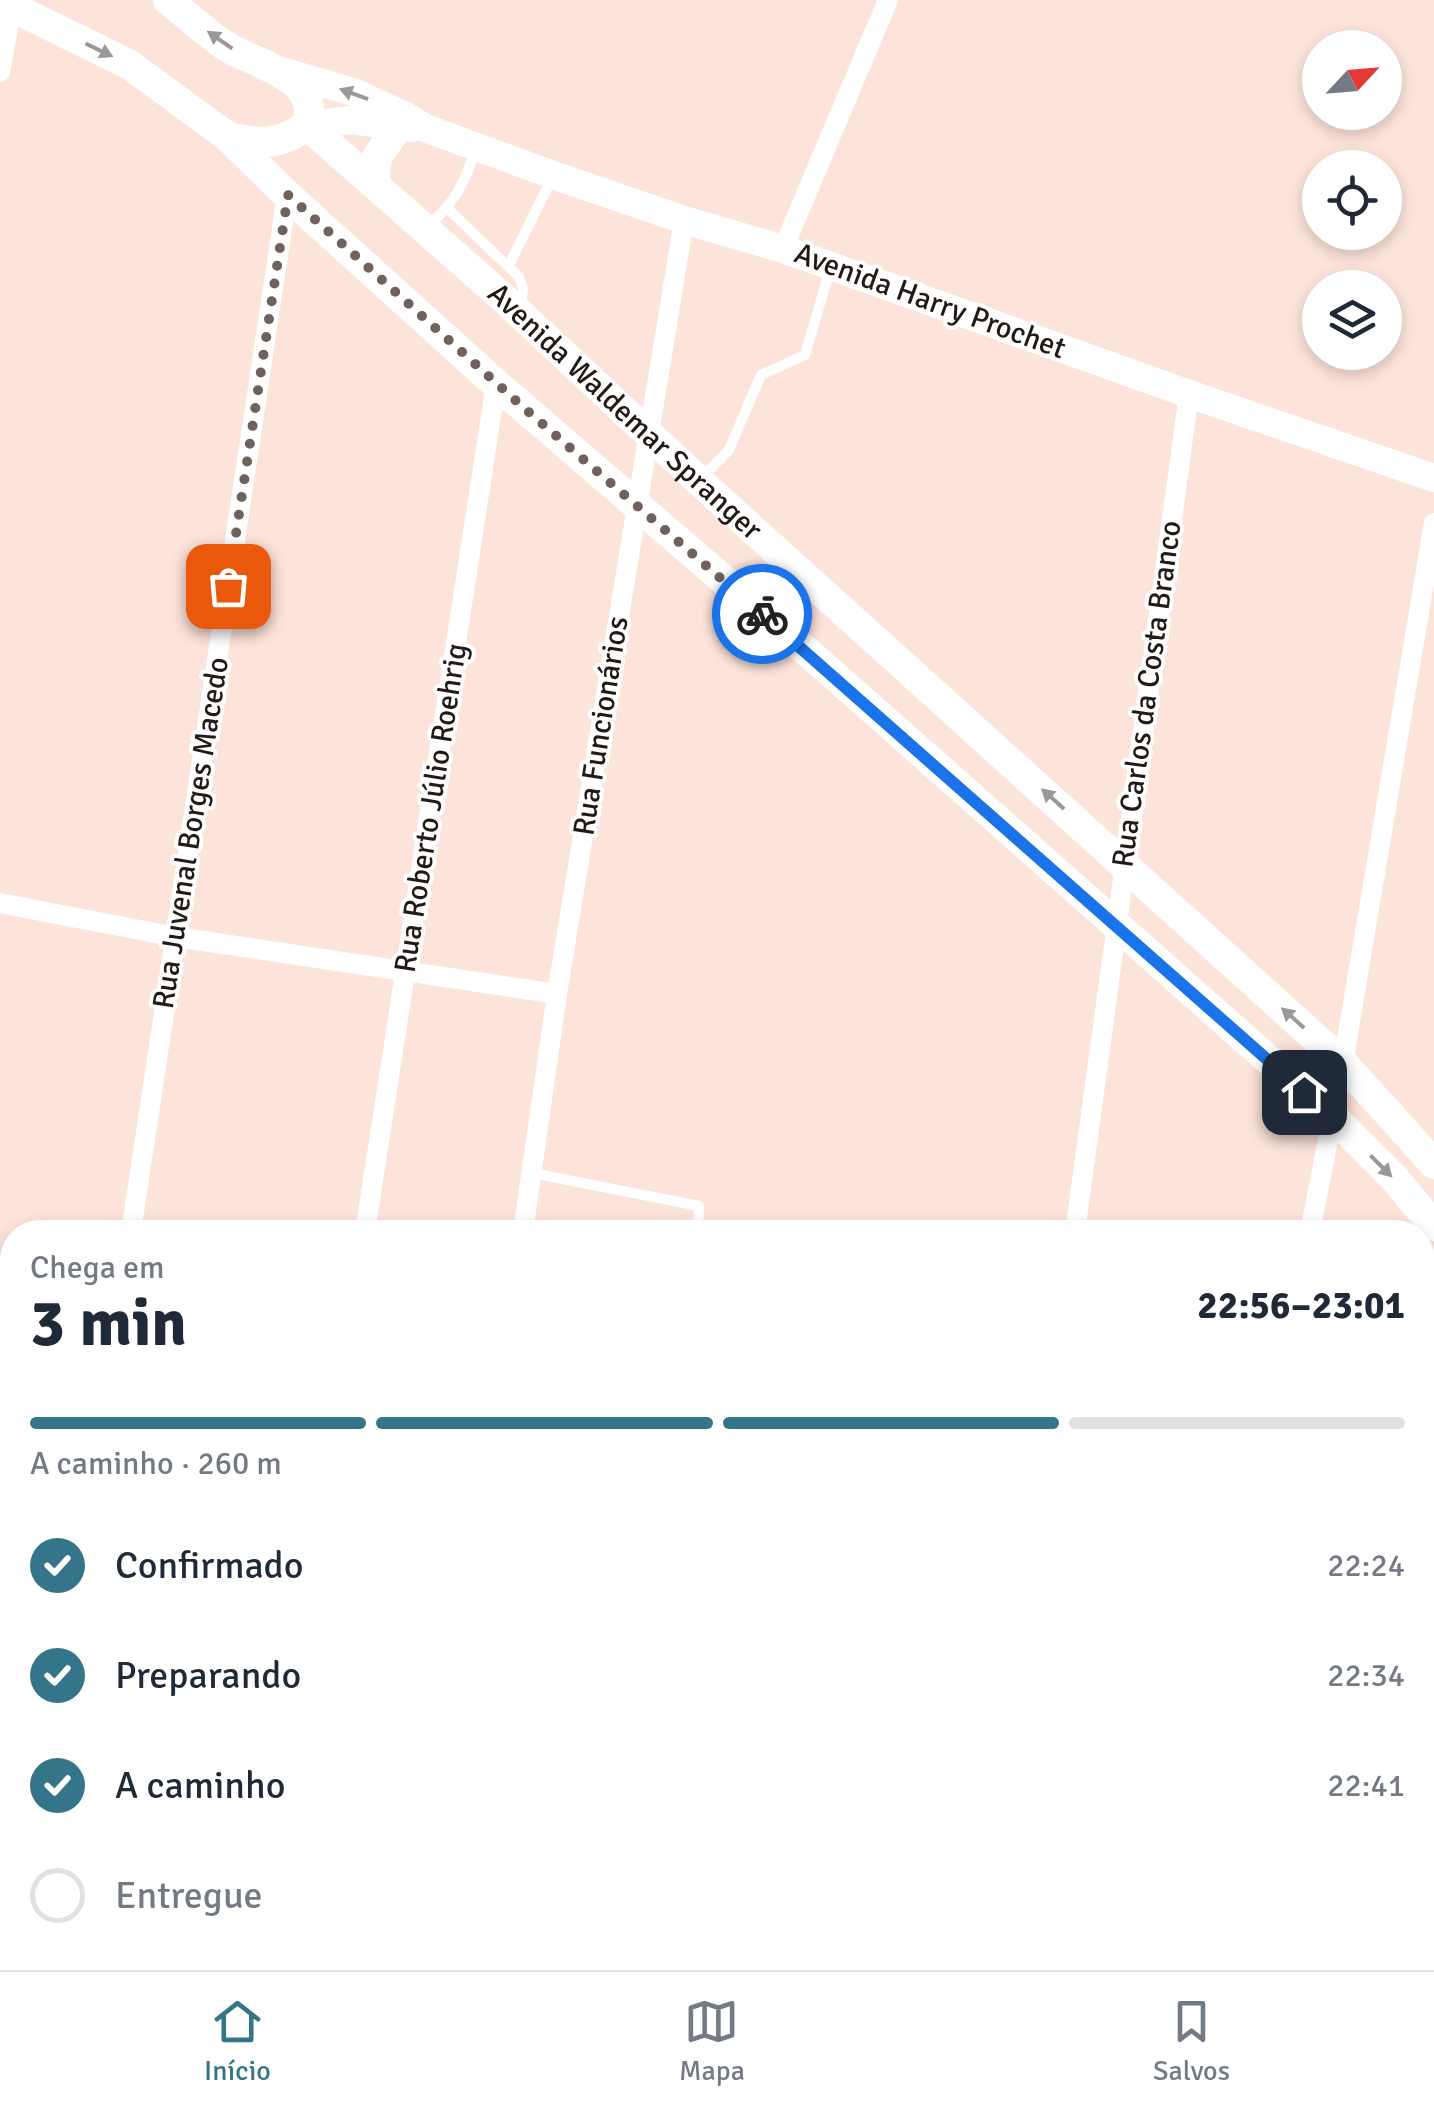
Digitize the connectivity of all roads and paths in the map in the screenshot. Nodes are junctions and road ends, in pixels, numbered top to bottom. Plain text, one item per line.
1 (168, 0) edge
2 (888, 0) edge
3 (7, 3) edge
4 (278, 70) junction
5 (0, 72) edge
6 (307, 125) junction
7 (412, 128) junction
8 (228, 137) junction
9 (476, 146) junction
10 (554, 175) junction
11 (374, 184) junction
12 (288, 195) junction
13 (448, 208) junction
14 (684, 220) junction
15 (424, 228) junction
16 (783, 249) junction
17 (510, 265) junction
18 (831, 265) junction
19 (520, 314) junction
20 (496, 384) junction
21 (1188, 394) junction
22 (649, 435) junction
23 (1434, 478) edge
24 (698, 480) junction
25 (637, 507) junction
26 (1434, 522) edge
27 (848, 616) junction
28 (818, 662) junction
29 (1123, 862) junction
30 (0, 903) edge
31 (1116, 924) junction
32 (176, 936) junction
33 (405, 973) junction
34 (557, 994) junction
35 (1343, 1063) junction
36 (1330, 1116) junction
37 (1434, 1164) edge
38 (532, 1173) junction
39 (133, 1220) edge
40 (367, 1220) edge
41 (525, 1220) edge
42 (698, 1220) edge
43 (1077, 1220) edge
44 (1312, 1220) edge
45 (1429, 1220) edge

4 -> 1 main road, Avenida Waldemar Spranger
2 - 16 street
3 - 5 street
3 -> 8 main road, Avenida Waldemar Spranger
4 - 6 main road, Avenida Waldemar Spranger
7 -> 4 street, Avenida Harry Prochet
6 - 7 street, Avenida Harry Prochet
6 - 8 main road
6 - 11 main road, Avenida Waldemar Spranger
7 - 9 street, Avenida Harry Prochet
7 - 11 main road
8 - 12 main road, Avenida Waldemar Spranger
9 - 10 street, Avenida Harry Prochet
9 - 13 lane
10 - 14 street, Avenida Harry Prochet
10 - 17 lane
11 - 15 main road, Avenida Waldemar Spranger
12 - 20 main road, Avenida Waldemar Spranger
12 - 32 street, Rua Juvenal Borges Macedo
13 - 15 lane
13 - 17 lane
14 - 16 street, Avenida Harry Prochet
14 - 22 street, Rua Funcionários
15 - 19 main road, Avenida Waldemar Spranger
16 - 18 street, Avenida Harry Prochet
17 - 19 lane
18 - 21 street, Avenida Harry Prochet
18 - 24 lane
19 - 22 main road, Avenida Waldemar Spranger
20 - 25 main road, Avenida Waldemar Spranger
20 - 33 street, Rua Roberto Júlio Roehrig
21 - 23 street, Avenida Harry Prochet
21 - 29 street, Rua Carlos da Costa Branco
22 - 24 main road, Avenida Waldemar Spranger
22 - 25 street, Rua Funcionários
24 - 27 main road, Avenida Waldemar Spranger
25 - 28 main road, Avenida Waldemar Spranger
25 - 34 street, Rua Funcionários
26 - 35 street
27 - 28 main road
29 -> 27 main road, Avenida Waldemar Spranger
28 - 31 main road, Avenida Waldemar Spranger
29 - 31 street, Rua Carlos da Costa Branco
35 -> 29 main road, Avenida Waldemar Spranger
30 - 32 street
31 - 36 main road, Avenida Waldemar Spranger
31 - 43 street, Rua Carlos da Costa Branco
32 - 33 street
32 - 39 street, Rua Juvenal Borges Macedo
33 - 34 street
33 - 40 street, Rua Roberto Júlio Roehrig
34 - 38 street, Rua Funcionários
35 - 36 street
35 - 37 main road, Avenida Waldemar Spranger
36 - 44 street
36 -> 45 main road, Avenida Waldemar Spranger
38 - 41 street, Rua Funcionários
38 - 42 lane

